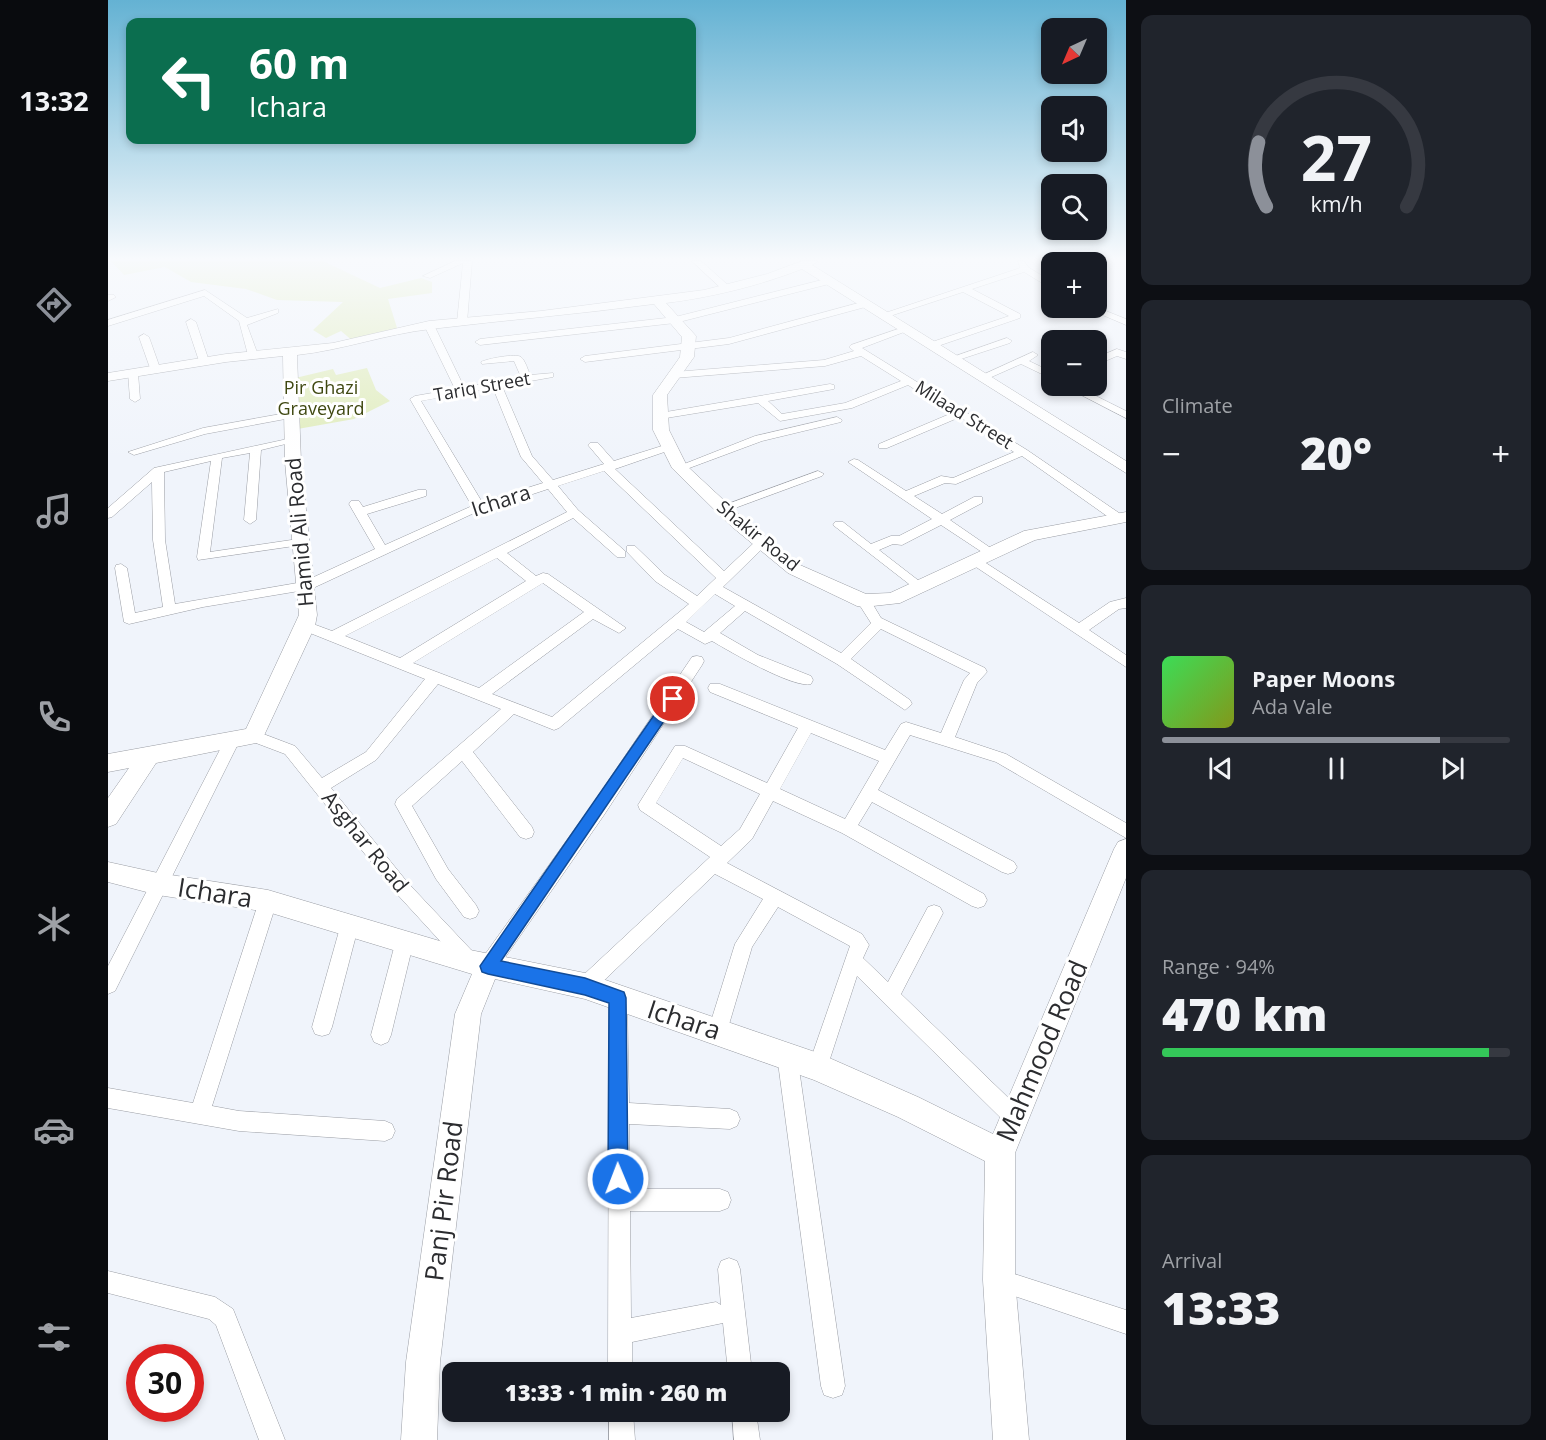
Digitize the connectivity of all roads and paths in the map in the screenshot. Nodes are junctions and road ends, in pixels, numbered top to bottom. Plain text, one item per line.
1 (125, 328) edge
2 (193, 328) edge
3 (243, 328) edge
4 (415, 328) edge
5 (431, 328) edge
6 (602, 328) edge
7 (682, 328) edge
8 (776, 328) edge
9 (981, 328) edge
10 (907, 329) joint
11 (122, 330) joint
12 (108, 334) edge
13 (144, 337) dead end
14 (1007, 341) dead end
15 (480, 342) dead end
16 (688, 345) junction
17 (932, 345) junction
18 (863, 352) junction
19 (290, 353) junction
20 (253, 355) junction
21 (1034, 355) dead end
22 (1126, 356) edge
23 (1107, 357) edge
24 (955, 358) junction
25 (585, 360) dead end
26 (1020, 360) junction
27 (204, 361) junction
28 (486, 362) dead end
29 (155, 368) junction
30 (1041, 370) edge
31 (133, 373) junction
32 (549, 375) dead end
33 (674, 375) junction
34 (108, 377) edge
35 (983, 377) junction
36 (527, 379) junction
37 (909, 381) junction
38 (496, 384) junction
39 (830, 387) dead end
40 (460, 389) junction
41 (1089, 396) edge
42 (135, 399) dead end
43 (760, 399) junction
44 (961, 413) junction
45 (292, 415) junction
46 (1126, 415) edge
47 (660, 416) junction
48 (837, 420) dead end
49 (292, 441) junction
50 (594, 445) dead end
51 (883, 446) dead end
52 (669, 447) junction
53 (256, 448) junction
54 (134, 452) dead end
55 (1023, 452) junction
56 (217, 456) junction
57 (854, 462) dead end
58 (609, 467) junction
59 (680, 468) junction
60 (1126, 468) edge
61 (158, 470) junction
62 (818, 474) dead end
63 (550, 486) junction
64 (422, 493) dead end
65 (905, 496) junction
66 (978, 500) dead end
67 (479, 507) junction
68 (723, 508) junction
69 (574, 513) junction
70 (108, 514) edge
71 (1122, 517) edge
72 (940, 519) junction
73 (250, 520) dead end
74 (839, 525) dead end
75 (301, 541) junction
76 (762, 543) junction
77 (869, 549) junction
78 (382, 551) junction
79 (497, 551) junction
80 (992, 553) junction
81 (975, 560) junction
82 (121, 567) dead end
83 (535, 582) junction
84 (719, 583) junction
85 (306, 586) junction
86 (918, 587) junction
87 (864, 601) junction
88 (697, 603) junction
89 (1126, 603) edge
90 (744, 605) junction
91 (170, 609) junction
92 (593, 612) junction
93 (876, 621) junction
94 (676, 622) junction
95 (305, 626) junction
96 (619, 628) dead end
97 (1080, 630) junction
98 (711, 634) junction
99 (332, 637) junction
100 (842, 660) junction
101 (698, 662) dead end
102 (1126, 662) edge
103 (400, 664) junction
104 (435, 677) junction
105 (806, 680) dead end
106 (715, 688) dead end
107 (480, 695) junction
108 (905, 704) dead end
109 (512, 708) junction
110 (807, 726) junction
111 (253, 736) junction
112 (946, 740) junction
113 (231, 742) junction
114 (461, 752) junction
115 (148, 758) junction
116 (888, 758) junction
117 (108, 763) edge
118 (320, 787) junction
119 (868, 792) junction
120 (771, 793) junction
121 (108, 817) edge
122 (848, 828) junction
123 (1126, 831) edge
124 (526, 832) dead end
125 (1126, 849) edge
126 (717, 860) junction
127 (1008, 867) dead end
128 (108, 872) edge
129 (158, 884) junction
130 (775, 896) junction
131 (978, 900) dead end
132 (268, 901) junction
133 (470, 911) dead end
134 (934, 913) dead end
135 (350, 924) junction
136 (405, 940) junction
137 (853, 960) junction
138 (479, 964) junction
139 (108, 985) edge
140 (585, 986) junction
141 (891, 995) junction
142 (618, 998) junction
143 (322, 1027) dead end
144 (718, 1031) junction
145 (381, 1035) dead end
146 (787, 1055) junction
147 (818, 1067) junction
148 (108, 1098) edge
149 (617, 1113) junction
150 (199, 1114) junction
151 (1015, 1118) junction
152 (730, 1119) dead end
153 (385, 1131) dead end
154 (1000, 1153) junction
155 (618, 1200) junction
156 (720, 1200) dead end
157 (729, 1269) dead end
158 (999, 1280) junction
159 (108, 1282) edge
160 (716, 1314) dead end
161 (1126, 1322) edge
162 (620, 1332) junction
163 (621, 1362) edge
164 (739, 1362) edge
165 (833, 1386) dead end
166 (621, 1422) edge
167 (745, 1422) edge
168 (272, 1440) edge
169 (419, 1440) edge
170 (622, 1440) edge
171 (747, 1440) edge
172 (1011, 1440) edge

1 - 11 street
2 - 27 street
3 - 20 street
4 - 19 street
5 - 40 street
6 - 15 street
7 - 16 street
8 - 16 street
9 - 17 street
10 - 17 street
10 - 18 street
11 - 12 street
13 - 29 street
14 - 24 street
16 - 25 street
16 - 33 street, Shakir Road
17 - 24 street
18 - 33 street
18 - 37 street, Milaad Street
19 - 20 street
19 - 45 street, Hamid Ali Road
20 - 27 street
21 - 26 street
22 - 23 street
24 - 35 street
26 - 30 street
26 - 35 street
27 - 29 street
28 - 36 street
29 - 31 street
31 - 34 street
31 - 42 street
32 - 36 street, Tariq Street
33 - 47 street, Shakir Road
35 - 60 street
36 - 38 street, Tariq Street
37 - 43 street
37 - 44 street, Milaad Street
38 - 40 street, Tariq Street
38 - 63 street
39 - 43 street
40 - 67 street, Tariq Street
41 - 46 street
43 - 47 street
44 - 51 street
44 - 55 street, Milaad Street
45 - 49 street, Hamid Ali Road
45 - 54 street
47 - 52 street, Shakir Road
48 - 59 street
49 - 53 street
49 - 75 street, Hamid Ali Road
50 - 58 street
52 - 58 street, Ichara
52 - 59 street, Shakir Road
53 - 56 street
53 - 73 street
55 - 65 street
55 - 71 street, Milaad Street
56 - 61 street
56 - 75 street
57 - 65 street
58 - 63 street, Ichara
58 - 84 street
59 - 68 street, Shakir Road
61 - 70 street
61 - 91 street
62 - 68 street
63 - 67 street, Ichara
63 - 69 street
64 - 78 street
65 - 72 street
66 - 72 street
67 - 78 street, Ichara
68 - 76 street, Shakir Road
69 - 79 street
69 - 88 street
71 - 80 street, Shakir Road
72 - 77 street
72 - 80 street
74 - 77 street
75 - 85 street, Hamid Ali Road
76 - 84 street
76 - 87 street, Shakir Road
77 - 86 street
78 - 85 street, Ichara
79 - 83 street
79 - 99 street
80 - 81 street, Shakir Road
81 - 86 street, Shakir Road
81 - 97 street
82 - 91 street, Ichara
83 - 92 street
83 - 103 street
84 - 88 street
84 - 90 street
85 - 91 street, Ichara
85 - 95 street, Hamid Ali Road
86 - 87 street, Shakir Road
87 - 93 street
88 - 94 street
89 - 97 street
90 - 98 street
90 - 100 street
92 - 96 street
92 - 107 street
93 - 100 street
93 - 112 street
94 - 98 street
94 - 109 street
95 - 99 street
95 - 111 street, Hamid Ali Road
97 - 102 street
98 - 105 street
99 - 103 street
100 - 108 street
101 - 138 street
103 - 104 street
104 - 107 street
104 - 118 street
106 - 110 street
107 - 109 street
109 - 114 street
110 - 116 street
110 - 120 street
111 - 113 street
111 - 118 street, Asghar Road
112 - 116 street
112 - 123 street
113 - 115 street
113 - 129 street
114 - 124 street
114 - 133 street
115 - 117 street
115 - 121 street
116 - 119 street
118 - 138 street, Asghar Road
119 - 122 street
119 - 127 street
120 - 122 street
120 - 126 street
120 - 126 street
122 - 131 street
125 - 151 street, Mahmood Road
126 - 130 street
126 - 140 street
128 - 129 street, Ichara
129 - 132 street, Ichara
129 - 139 street
130 - 137 street
130 - 144 street
132 - 135 street, Ichara
132 - 150 street
134 - 141 street
135 - 136 street, Ichara
135 - 143 street
136 - 138 street, Ichara
136 - 145 street
137 - 141 street
137 - 147 street
138 - 140 street, Ichara
138 - 169 street, Panj Pir Road
140 - 142 street, Ichara
141 - 151 street
142 - 144 street, Ichara
142 - 149 street
144 - 146 street, Ichara
146 - 147 street, Ichara
146 - 165 street
147 - 154 street, Ichara
148 - 150 street
149 - 152 street
149 - 155 street
150 - 153 street
151 - 154 street, Mahmood Road
154 - 158 street, Mahmood Road
155 - 156 street
155 - 162 street
157 - 164 street
158 - 161 street
158 - 172 street, Mahmood Road
159 - 168 street
160 - 162 street
162 - 163 street
166 - 170 street
167 - 171 street

